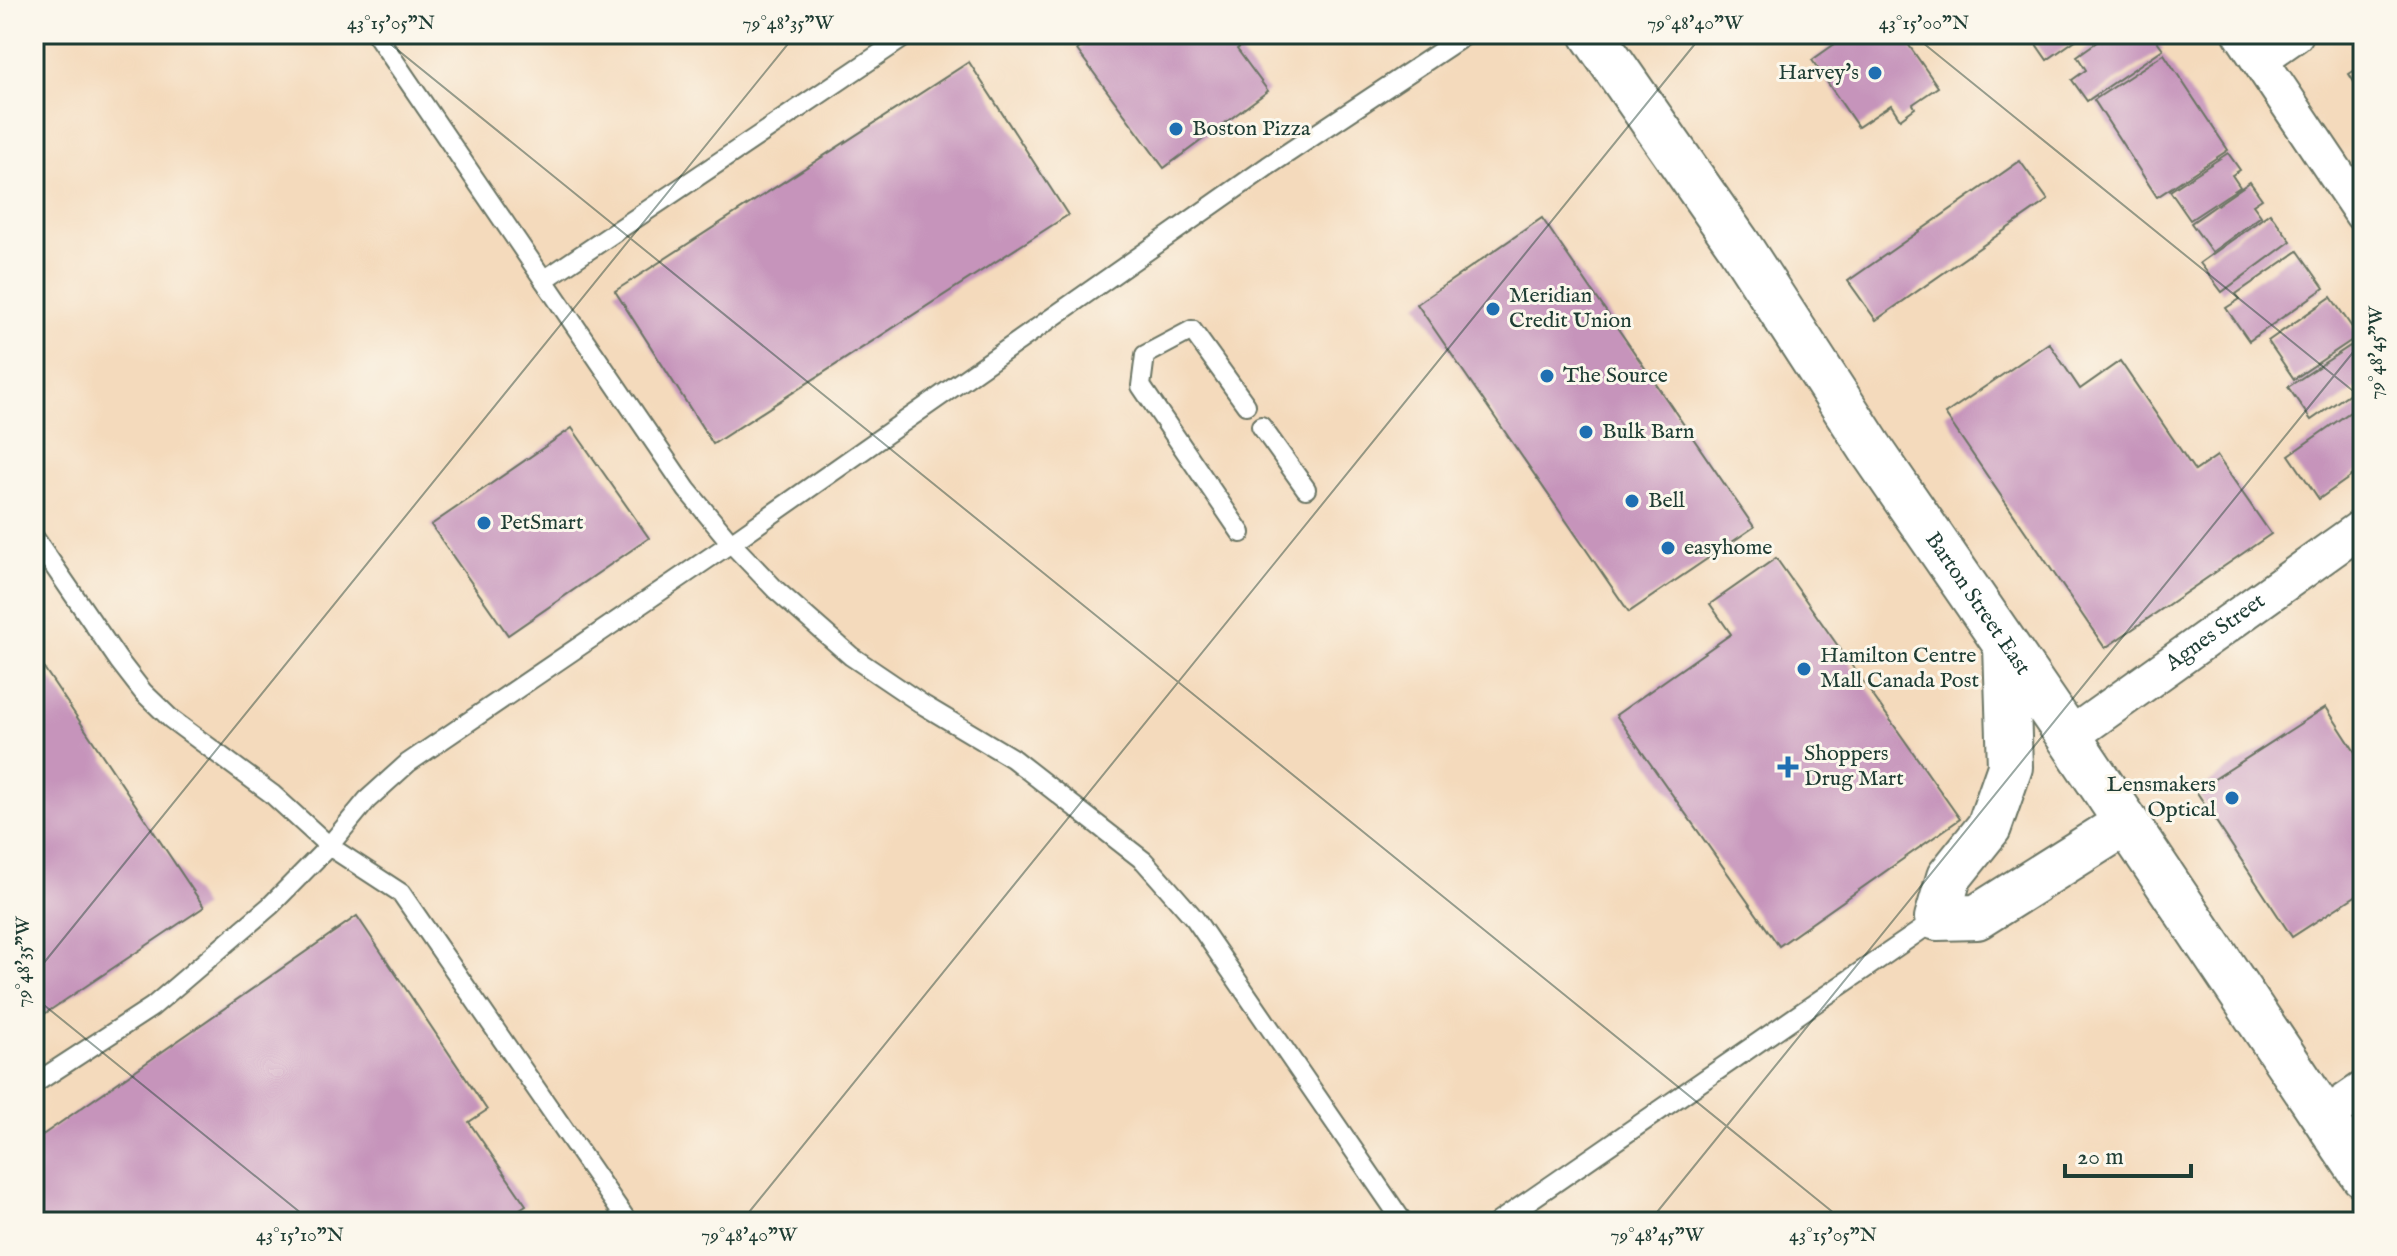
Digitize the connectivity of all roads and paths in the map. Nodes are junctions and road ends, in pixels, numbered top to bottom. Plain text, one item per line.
1 (376, 34) edge
2 (909, 34) edge
3 (1467, 34) edge
4 (1592, 34) edge
5 (2295, 34) edge
6 (2251, 46) edge
7 (2363, 214) edge
8 (544, 280) junction
9 (1246, 405) dead end
10 (1261, 426) dead end
11 (1306, 489) dead end
12 (2363, 527) edge
13 (1241, 533) dead end
14 (34, 537) edge
15 (731, 543) junction
16 (2006, 646) junction
17 (2069, 737) junction
18 (2126, 823) junction
19 (329, 846) junction
20 (1937, 918) junction
21 (34, 1084) edge
22 (2363, 1090) edge
23 (2324, 1117) junction
24 (2363, 1175) edge
25 (628, 1222) edge
26 (1403, 1222) edge
27 (1498, 1222) edge

1 - 8 lane
2 - 8 lane
3 - 15 lane
4 - 16 main road, Barton Street East
5 - 6 street
6 - 7 street
8 - 15 lane
9 - 13 lane
10 - 11 lane
12 - 17 street, Agnes Street
14 - 19 lane
15 - 19 lane
15 - 26 lane
16 - 17 main road, Barton Street East
16 - 20 main road
17 - 18 main road, Barton Street East
18 - 20 main road
18 - 23 main road, Barton Street East
19 - 21 lane
19 - 25 lane
20 - 27 lane
22 - 23 street
23 - 24 main road, Barton Street East

